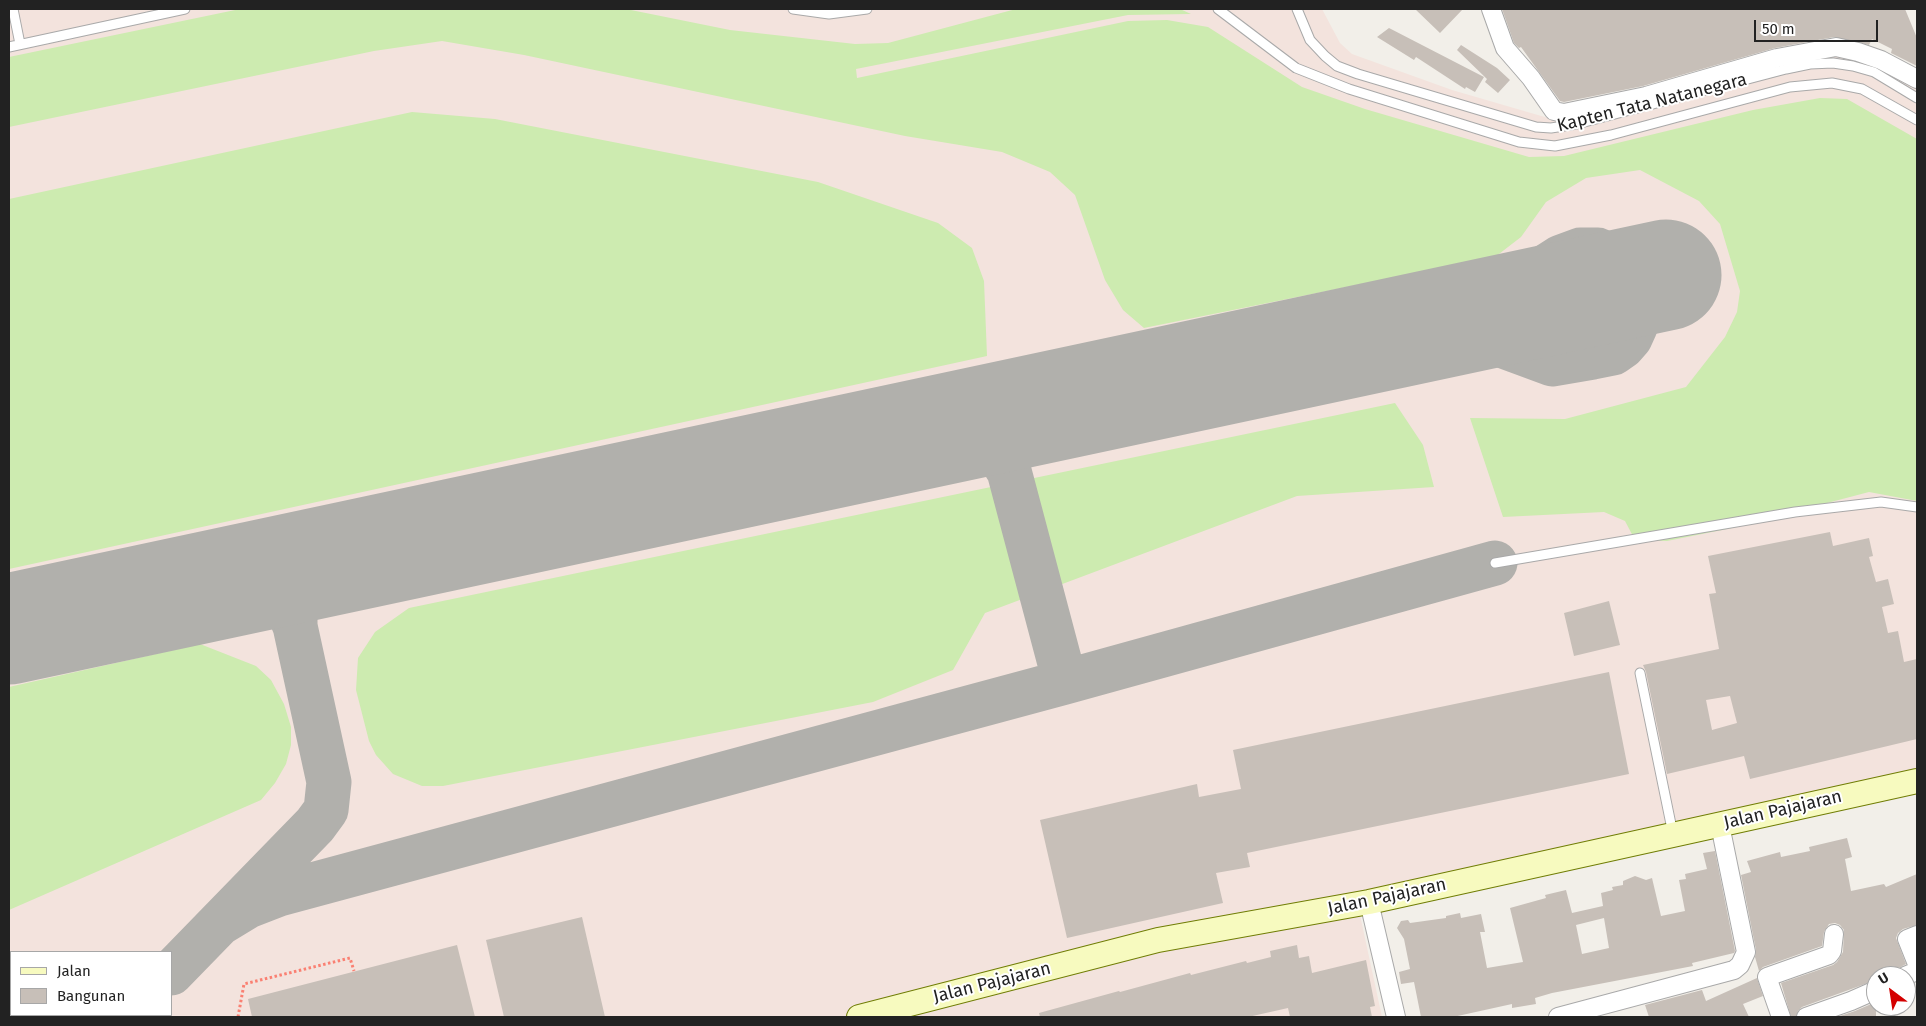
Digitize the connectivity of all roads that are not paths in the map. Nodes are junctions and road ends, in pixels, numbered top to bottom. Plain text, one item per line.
1 (13, 9) edge
2 (185, 9) edge
3 (793, 9) edge
4 (867, 9) edge
5 (1218, 9) edge
6 (1296, 9) edge
7 (1490, 9) edge
8 (20, 44) junction
9 (9, 47) edge
10 (1917, 79) edge
11 (1917, 98) edge
12 (1917, 120) edge
13 (1917, 507) edge
14 (1495, 563) dead end
15 (1640, 673) dead end
16 (1917, 781) edge
17 (1720, 824) junction
18 (1674, 835) junction
19 (1369, 902) junction
20 (1834, 934) dead end
21 (1917, 935) edge
22 (1917, 964) edge
23 (1866, 994) edge
24 (859, 1017) edge
25 (1396, 1017) edge
26 (1558, 1017) edge
27 (1782, 1017) edge
28 (1806, 1017) edge

1 - 8 lane
2 - 8 lane
3 - 4 lane
5 - 12 lane
6 - 11 lane, Kapten Tata Natanegara
7 - 10 street
8 - 9 lane
13 - 14 lane
15 - 18 lane
16 - 17 main road, Jalan Pajajaran
17 - 18 main road, Jalan Pajajaran
17 - 26 street
18 - 19 main road, Jalan Pajajaran
19 - 24 main road, Jalan Pajajaran
19 - 25 street
20 - 27 street
21 - 22 street
23 - 28 street

